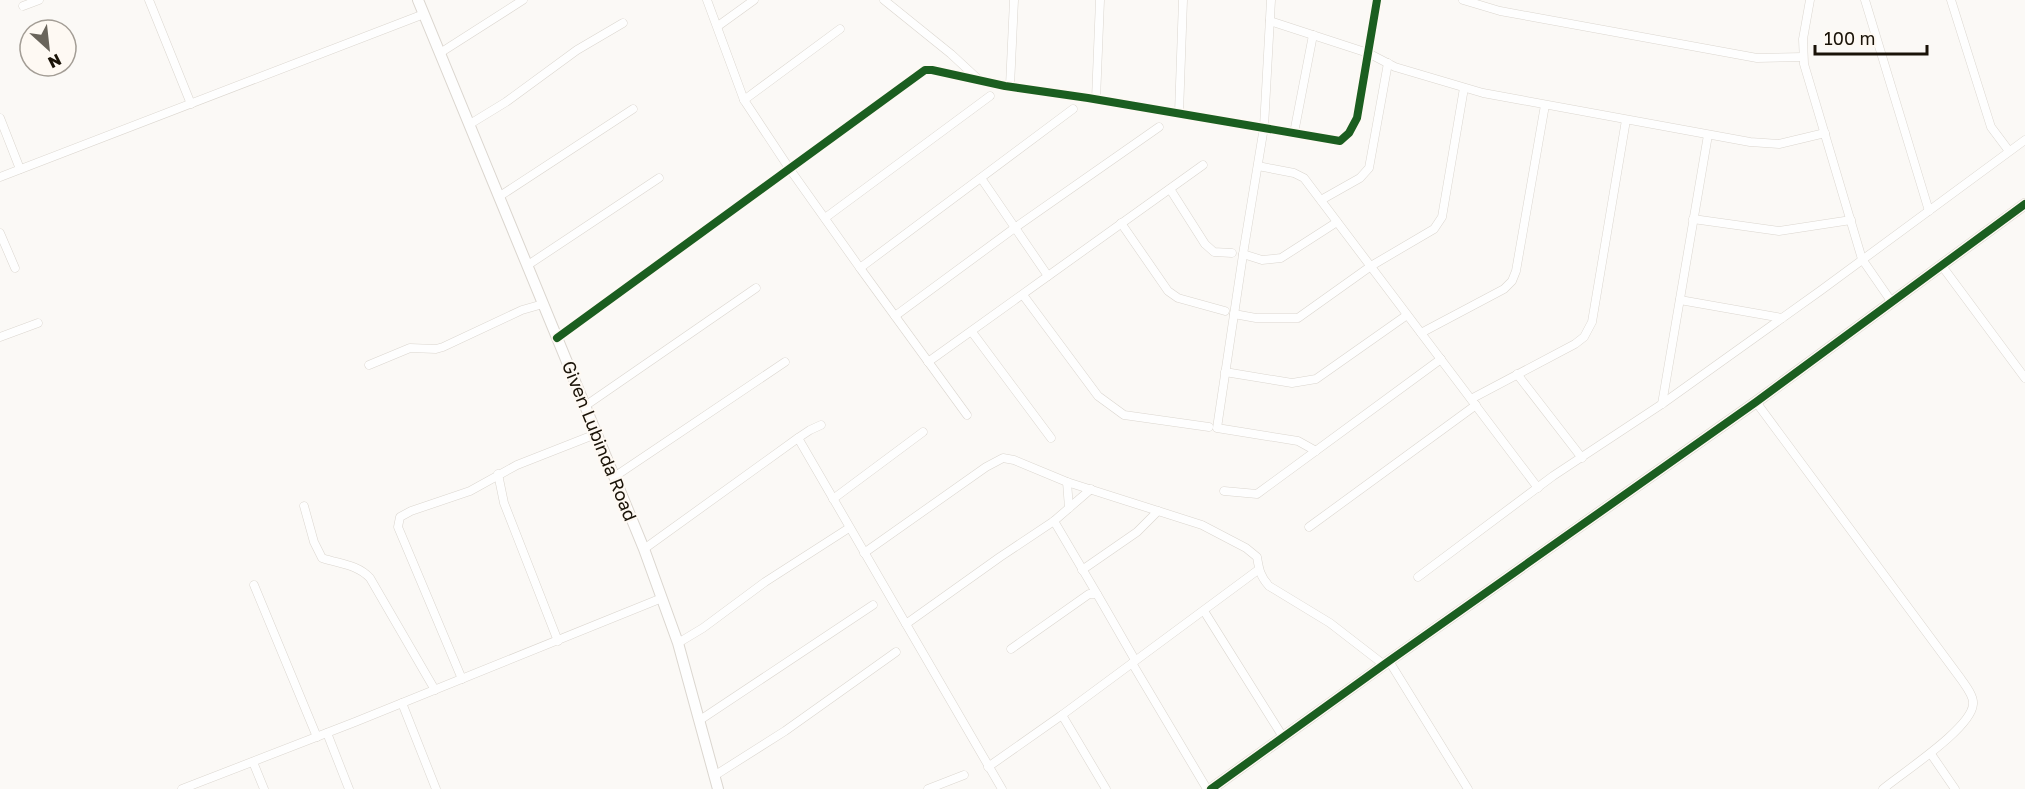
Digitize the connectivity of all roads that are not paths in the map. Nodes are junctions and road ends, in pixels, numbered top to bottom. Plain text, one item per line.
1 (39, 0) edge
2 (149, 0) edge
3 (418, 0) edge
4 (523, 0) edge
5 (707, 0) edge
6 (754, 0) edge
7 (884, 0) edge
8 (1014, 0) edge
9 (1100, 0) edge
10 (1183, 0) edge
11 (1271, 0) edge
12 (1377, 0) edge
13 (1463, 0) edge
14 (1810, 0) edge
15 (1865, 0) edge
16 (1951, 0) edge
17 (23, 6) dead end
18 (424, 14) junction
19 (1270, 21) junction
20 (623, 23) dead end
21 (718, 26) junction
22 (840, 29) dead end
23 (1313, 35) junction
24 (440, 53) junction
25 (1368, 53) junction
26 (1803, 57) junction
27 (1388, 63) junction
28 (979, 80) junction
29 (1010, 86) junction
30 (1464, 88) junction
31 (990, 96) dead end
32 (1095, 99) junction
33 (744, 100) junction
34 (191, 104) junction
35 (1545, 105) junction
36 (1073, 109) dead end
37 (633, 110) dead end
38 (1179, 113) junction
39 (0, 118) edge
40 (1626, 120) junction
41 (470, 124) junction
42 (1159, 126) dead end
43 (1264, 128) junction
44 (1825, 132) junction
45 (1294, 133) junction
46 (1708, 135) junction
47 (2025, 140) edge
48 (2009, 151) junction
49 (1203, 165) dead end
50 (1258, 165) junction
51 (789, 168) junction
52 (20, 169) junction
53 (0, 177) edge
54 (659, 178) dead end
55 (981, 178) junction
56 (1170, 189) junction
57 (500, 196) junction
58 (1321, 200) junction
59 (2025, 204) edge
60 (1929, 211) junction
61 (825, 218) junction
62 (1693, 219) junction
63 (1851, 220) junction
64 (1337, 222) junction
65 (1121, 223) junction
66 (1016, 226) junction
67 (0, 233) edge
68 (1232, 253) dead end
69 (1243, 254) junction
70 (1862, 259) junction
71 (528, 265) junction
72 (1371, 266) junction
73 (1942, 266) junction
74 (15, 268) dead end
75 (860, 268) junction
76 (1048, 276) junction
77 (756, 288) dead end
78 (1023, 295) junction
79 (1680, 300) junction
80 (1891, 301) junction
81 (543, 304) junction
82 (1225, 311) dead end
83 (1234, 314) junction
84 (1407, 315) junction
85 (895, 316) junction
86 (1782, 318) junction
87 (38, 323) dead end
88 (972, 332) junction
89 (1421, 333) junction
90 (0, 337) edge
91 (556, 338) junction
92 (1441, 359) junction
93 (785, 362) dead end
94 (928, 362) junction
95 (369, 365) dead end
96 (1225, 372) junction
97 (1517, 374) junction
98 (2025, 378) edge
99 (1473, 402) junction
100 (1756, 402) junction
101 (1662, 404) junction
102 (585, 406) junction
103 (967, 415) dead end
104 (821, 425) dead end
105 (1209, 427) dead end
106 (923, 432) dead end
107 (596, 434) junction
108 (798, 438) junction
109 (1051, 438) dead end
110 (1316, 451) junction
111 (1582, 458) junction
112 (498, 474) junction
113 (614, 477) junction
114 (1067, 482) junction
115 (1538, 488) junction
116 (1091, 489) junction
117 (1224, 491) dead end
118 (832, 499) junction
119 (304, 506) dead end
120 (1069, 508) junction
121 (1158, 511) junction
122 (1054, 521) junction
123 (1309, 527) dead end
124 (849, 528) junction
125 (644, 549) junction
126 (864, 553) junction
127 (1082, 570) junction
128 (1260, 574) junction
129 (1418, 577) dead end
130 (254, 585) dead end
131 (1097, 594) junction
132 (662, 598) junction
133 (873, 605) dead end
134 (1204, 610) junction
135 (906, 624) junction
136 (558, 641) junction
137 (678, 643) junction
138 (1011, 649) dead end
139 (896, 652) dead end
140 (1134, 661) junction
141 (1386, 662) junction
142 (462, 679) junction
143 (435, 690) junction
144 (402, 704) junction
145 (1062, 715) junction
146 (700, 720) junction
147 (327, 733) junction
148 (317, 737) junction
149 (1282, 737) junction
150 (1931, 753) junction
151 (253, 762) junction
152 (988, 767) junction
153 (964, 775) dead end
154 (714, 776) junction
155 (182, 789) edge
156 (264, 789) edge
157 (349, 789) edge
158 (436, 789) edge
159 (718, 789) edge
160 (928, 789) edge
161 (1002, 789) edge
162 (1106, 789) edge
163 (1209, 789) edge
164 (1468, 789) edge
165 (1883, 789) edge
166 (1955, 789) edge

1 - 17 street
2 - 34 street
3 - 18 street, Given Lubinda Road
4 - 24 street
5 - 21 street
6 - 21 street
7 - 28 street
8 - 29 street
9 - 32 street
10 - 38 street
11 - 19 street
12 - 25 street
13 - 26 street
14 - 26 street
15 - 60 street
16 - 48 street
18 - 24 street, Given Lubinda Road
18 - 34 street
19 - 23 street
19 - 43 street
20 - 41 street
21 - 33 street
22 - 33 street
23 - 25 street
23 - 45 street
24 - 41 street, Given Lubinda Road
25 - 27 street
25 - 45 street
26 - 44 street
27 - 30 street
27 - 58 street
28 - 29 street
28 - 51 street
29 - 32 street
30 - 35 street
30 - 72 street
31 - 61 street
32 - 38 street
33 - 51 street
34 - 52 street
35 - 40 street
35 - 89 street
36 - 55 street
37 - 57 street
38 - 43 street
39 - 52 street
40 - 46 street
40 - 97 street
41 - 57 street, Given Lubinda Road
42 - 66 street
43 - 45 street
43 - 50 street
44 - 46 street
44 - 63 street
46 - 62 street
47 - 48 street
48 - 60 street
49 - 56 street
50 - 58 street
50 - 69 street
51 - 61 street
51 - 91 street
52 - 53 street
54 - 71 street
55 - 66 street
55 - 75 street
56 - 65 street
56 - 68 street
57 - 71 street, Given Lubinda Road
58 - 64 street
59 - 73 street
60 - 70 street
61 - 75 street
62 - 63 street
62 - 79 street
63 - 70 street
64 - 69 street
64 - 72 street
65 - 76 street
65 - 82 street
66 - 76 street
66 - 85 street
67 - 74 street
69 - 83 street
70 - 80 street
70 - 86 street
71 - 81 street, Given Lubinda Road
72 - 83 street
72 - 84 street
73 - 80 street
73 - 98 street
75 - 85 street
76 - 78 street
77 - 102 street
78 - 88 street
78 - 105 street
79 - 86 street
79 - 101 street
80 - 100 street
81 - 91 street, Given Lubinda Road
81 - 95 street
83 - 96 street
84 - 89 street
84 - 96 street
85 - 94 street
86 - 101 street
87 - 90 street
88 - 94 street
88 - 109 street
89 - 92 street
91 - 102 street, Given Lubinda Road
92 - 99 street
92 - 110 street
93 - 113 street
94 - 103 street
96 - 110 street
97 - 99 street
97 - 111 street
99 - 115 street
99 - 123 street
100 - 141 street
100 - 150 street
101 - 111 street
102 - 107 street, Given Lubinda Road
104 - 108 street
106 - 118 street
107 - 112 street
107 - 113 street, Given Lubinda Road
108 - 118 street
108 - 125 street
110 - 117 street
111 - 115 street
112 - 136 street
112 - 142 street
113 - 125 street, Given Lubinda Road
114 - 116 street
114 - 120 street
114 - 126 street
115 - 129 street
116 - 120 street
116 - 121 street
118 - 124 street
119 - 143 street
120 - 122 street
121 - 127 street
121 - 128 street
122 - 127 street
122 - 135 street
124 - 126 street
124 - 137 street
125 - 132 street, Given Lubinda Road
126 - 135 street
127 - 131 street
128 - 134 street
128 - 141 street
130 - 148 street
131 - 138 street
131 - 140 street
132 - 136 street
132 - 137 street, Given Lubinda Road
133 - 146 street
134 - 140 street
134 - 149 street
135 - 152 street
136 - 142 street
137 - 146 street, Given Lubinda Road
139 - 154 street
140 - 145 street
140 - 163 street
141 - 149 street
141 - 164 street
142 - 143 street
143 - 144 street
144 - 147 street
144 - 158 street
145 - 152 street
145 - 162 street
146 - 154 street, Given Lubinda Road
147 - 148 street
147 - 157 street
148 - 151 street
149 - 163 street
150 - 165 street
150 - 166 street
151 - 155 street
151 - 156 street
152 - 161 street
153 - 160 street
154 - 159 street, Given Lubinda Road

